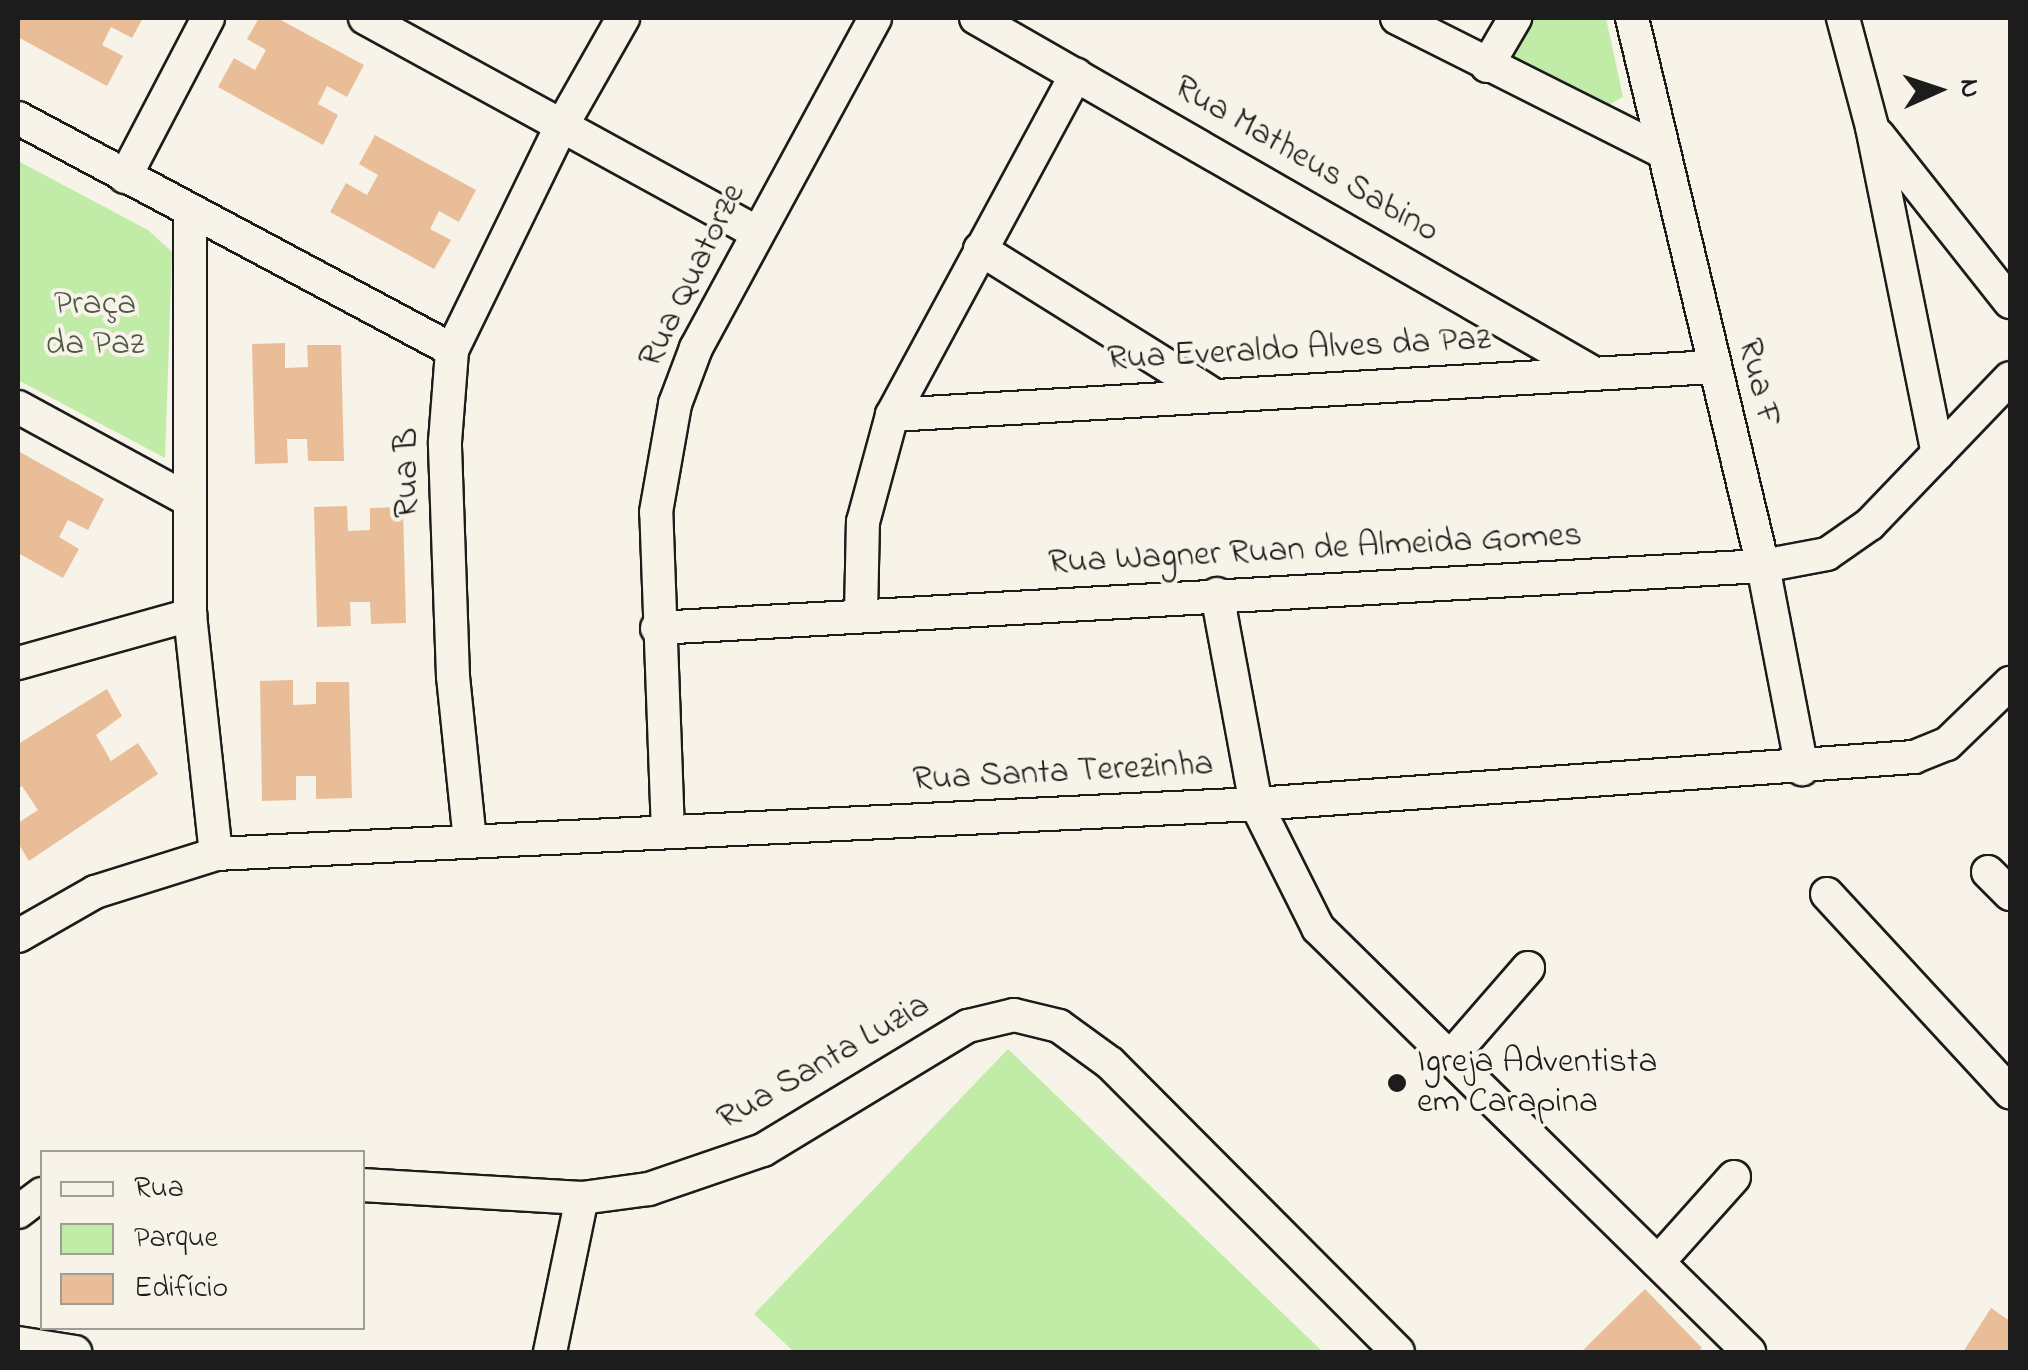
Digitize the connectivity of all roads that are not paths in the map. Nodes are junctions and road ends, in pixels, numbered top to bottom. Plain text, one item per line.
1 (208, 18) edge
2 (366, 18) edge
3 (624, 18) edge
4 (876, 18) edge
5 (976, 18) edge
6 (1397, 18) edge
7 (1515, 18) edge
8 (1632, 18) edge
9 (1843, 18) edge
10 (1488, 66) junction
11 (1076, 74) junction
12 (18, 118) edge
13 (1872, 127) junction
14 (560, 129) junction
15 (1664, 152) junction
16 (126, 177) junction
17 (190, 212) junction
18 (756, 234) junction
19 (980, 248) junction
20 (2010, 302) edge
21 (452, 350) junction
22 (1712, 368) junction
23 (1595, 374) junction
24 (2010, 378) edge
25 (1212, 394) junction
26 (18, 407) edge
27 (892, 414) junction
28 (1938, 453) junction
29 (188, 499) junction
30 (1763, 566) junction
31 (1216, 594) junction
32 (190, 616) junction
33 (861, 616) junction
34 (657, 628) junction
35 (18, 663) edge
36 (2010, 683) edge
37 (1802, 768) junction
38 (1256, 804) junction
39 (668, 832) junction
40 (470, 841) junction
41 (216, 854) junction
42 (1826, 894) dead end
43 (18, 936) edge
44 (1528, 968) dead end
45 (1448, 1060) junction
46 (2010, 1092) edge
47 (1734, 1177) dead end
48 (365, 1185) edge
49 (40, 1196) edge
50 (582, 1198) junction
51 (18, 1212) edge
52 (1658, 1262) junction
53 (18, 1344) edge
54 (74, 1352) edge
55 (550, 1352) edge
56 (1398, 1352) edge
57 (1749, 1352) edge

1 - 16 street
2 - 14 street
3 - 14 street, Rua B
4 - 18 street, Rua Quatorze
5 - 11 street, Rua Matheus Sabino
6 - 10 street
7 - 10 street
8 - 15 street, Rua F
9 - 13 street
10 - 15 street
11 - 19 street
11 - 23 street, Rua Matheus Sabino
12 - 16 street
13 - 20 street
13 - 28 street
14 - 18 street
14 - 21 street, Rua B
15 - 22 street, Rua F
16 - 17 street
17 - 21 street
17 - 29 street
18 - 34 street, Rua Quatorze
19 - 25 street
19 - 27 street
21 - 40 street, Rua B
22 - 23 street, Rua Everaldo Alves da Paz
22 - 30 street, Rua F
23 - 25 street, Rua Everaldo Alves da Paz
24 - 28 street, Rua Wagner Ruan de Almeida Gomes
25 - 27 street, Rua Everaldo Alves da Paz
26 - 29 street
27 - 33 street
28 - 30 street, Rua Wagner Ruan de Almeida Gomes
29 - 32 street
30 - 31 street, Rua Wagner Ruan de Almeida Gomes
30 - 37 street, Rua F
31 - 33 street, Rua Wagner Ruan de Almeida Gomes
31 - 38 street
32 - 35 street
32 - 41 street
33 - 34 street, Rua Wagner Ruan de Almeida Gomes
34 - 39 street, Rua Quatorze
36 - 37 street, Rua Santa Terezinha
37 - 38 street, Rua Santa Terezinha
38 - 39 street, Rua Santa Terezinha
38 - 45 street
39 - 40 street, Rua Santa Terezinha
40 - 41 street, Rua Santa Terezinha
41 - 43 street, Rua Santa Terezinha
42 - 46 street
44 - 45 street
45 - 52 street
47 - 52 street
48 - 50 street, Rua Santa Luzia
49 - 51 street
50 - 55 street
50 - 56 street, Rua Santa Luzia
52 - 57 street
53 - 54 street

